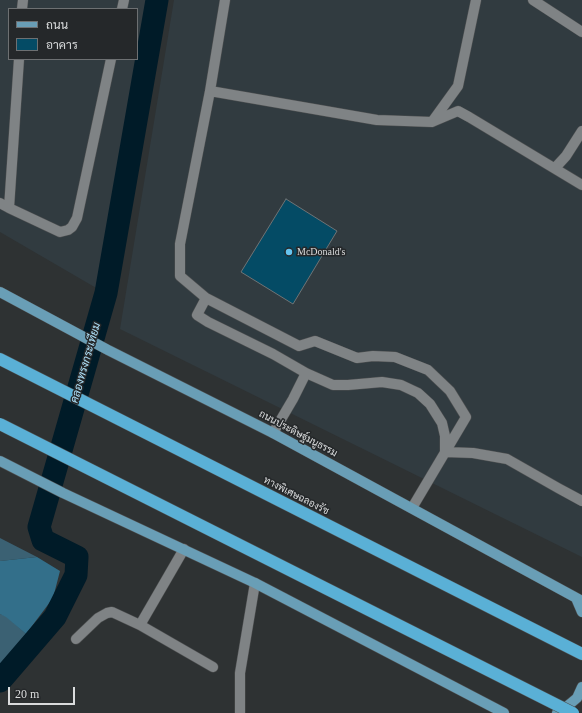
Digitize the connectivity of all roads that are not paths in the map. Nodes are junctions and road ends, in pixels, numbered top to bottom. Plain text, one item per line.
1 (225, 0) edge
2 (476, 0) edge
3 (533, 0) edge
4 (582, 32) edge
5 (19, 60) edge
6 (111, 60) edge
7 (210, 91) junction
8 (432, 122) junction
9 (582, 131) edge
10 (555, 168) junction
11 (582, 185) edge
12 (0, 203) edge
13 (9, 208) junction
14 (0, 292) edge
15 (206, 298) junction
16 (0, 359) edge
17 (306, 373) junction
18 (0, 424) edge
19 (273, 433) junction
20 (445, 452) junction
21 (0, 461) edge
22 (582, 501) edge
23 (412, 508) junction
24 (184, 549) junction
25 (255, 583) junction
26 (579, 600) edge
27 (582, 612) edge
28 (140, 625) junction
29 (76, 639) dead end
30 (582, 654) edge
31 (213, 667) dead end
32 (582, 687) edge
33 (240, 713) edge
34 (504, 713) edge
35 (558, 713) edge
36 (573, 713) edge

1 - 7 street
2 - 8 street
3 - 4 street
5 - 13 street
6 - 13 street
7 - 8 street
7 - 15 street
8 - 10 street
9 - 10 street
10 - 11 street
12 - 13 street
14 - 19 main road, ถนนประดิษฐ์มนูธรรม
15 - 17 street
15 - 20 street
16 - 30 highway, ทางพิเศษฉลองรัช
17 - 19 street
17 - 20 street
18 - 36 highway, bridge
19 - 23 main road, ถนนประดิษฐ์มนูธรรม
20 - 22 street
20 - 23 street
21 - 24 main road
23 - 26 main road, ถนนประดิษฐ์มนูธรรม
24 - 25 main road
24 - 28 street
25 - 33 street
25 - 34 main road
26 - 27 main road
28 - 29 street
28 - 31 street
32 - 35 main road

